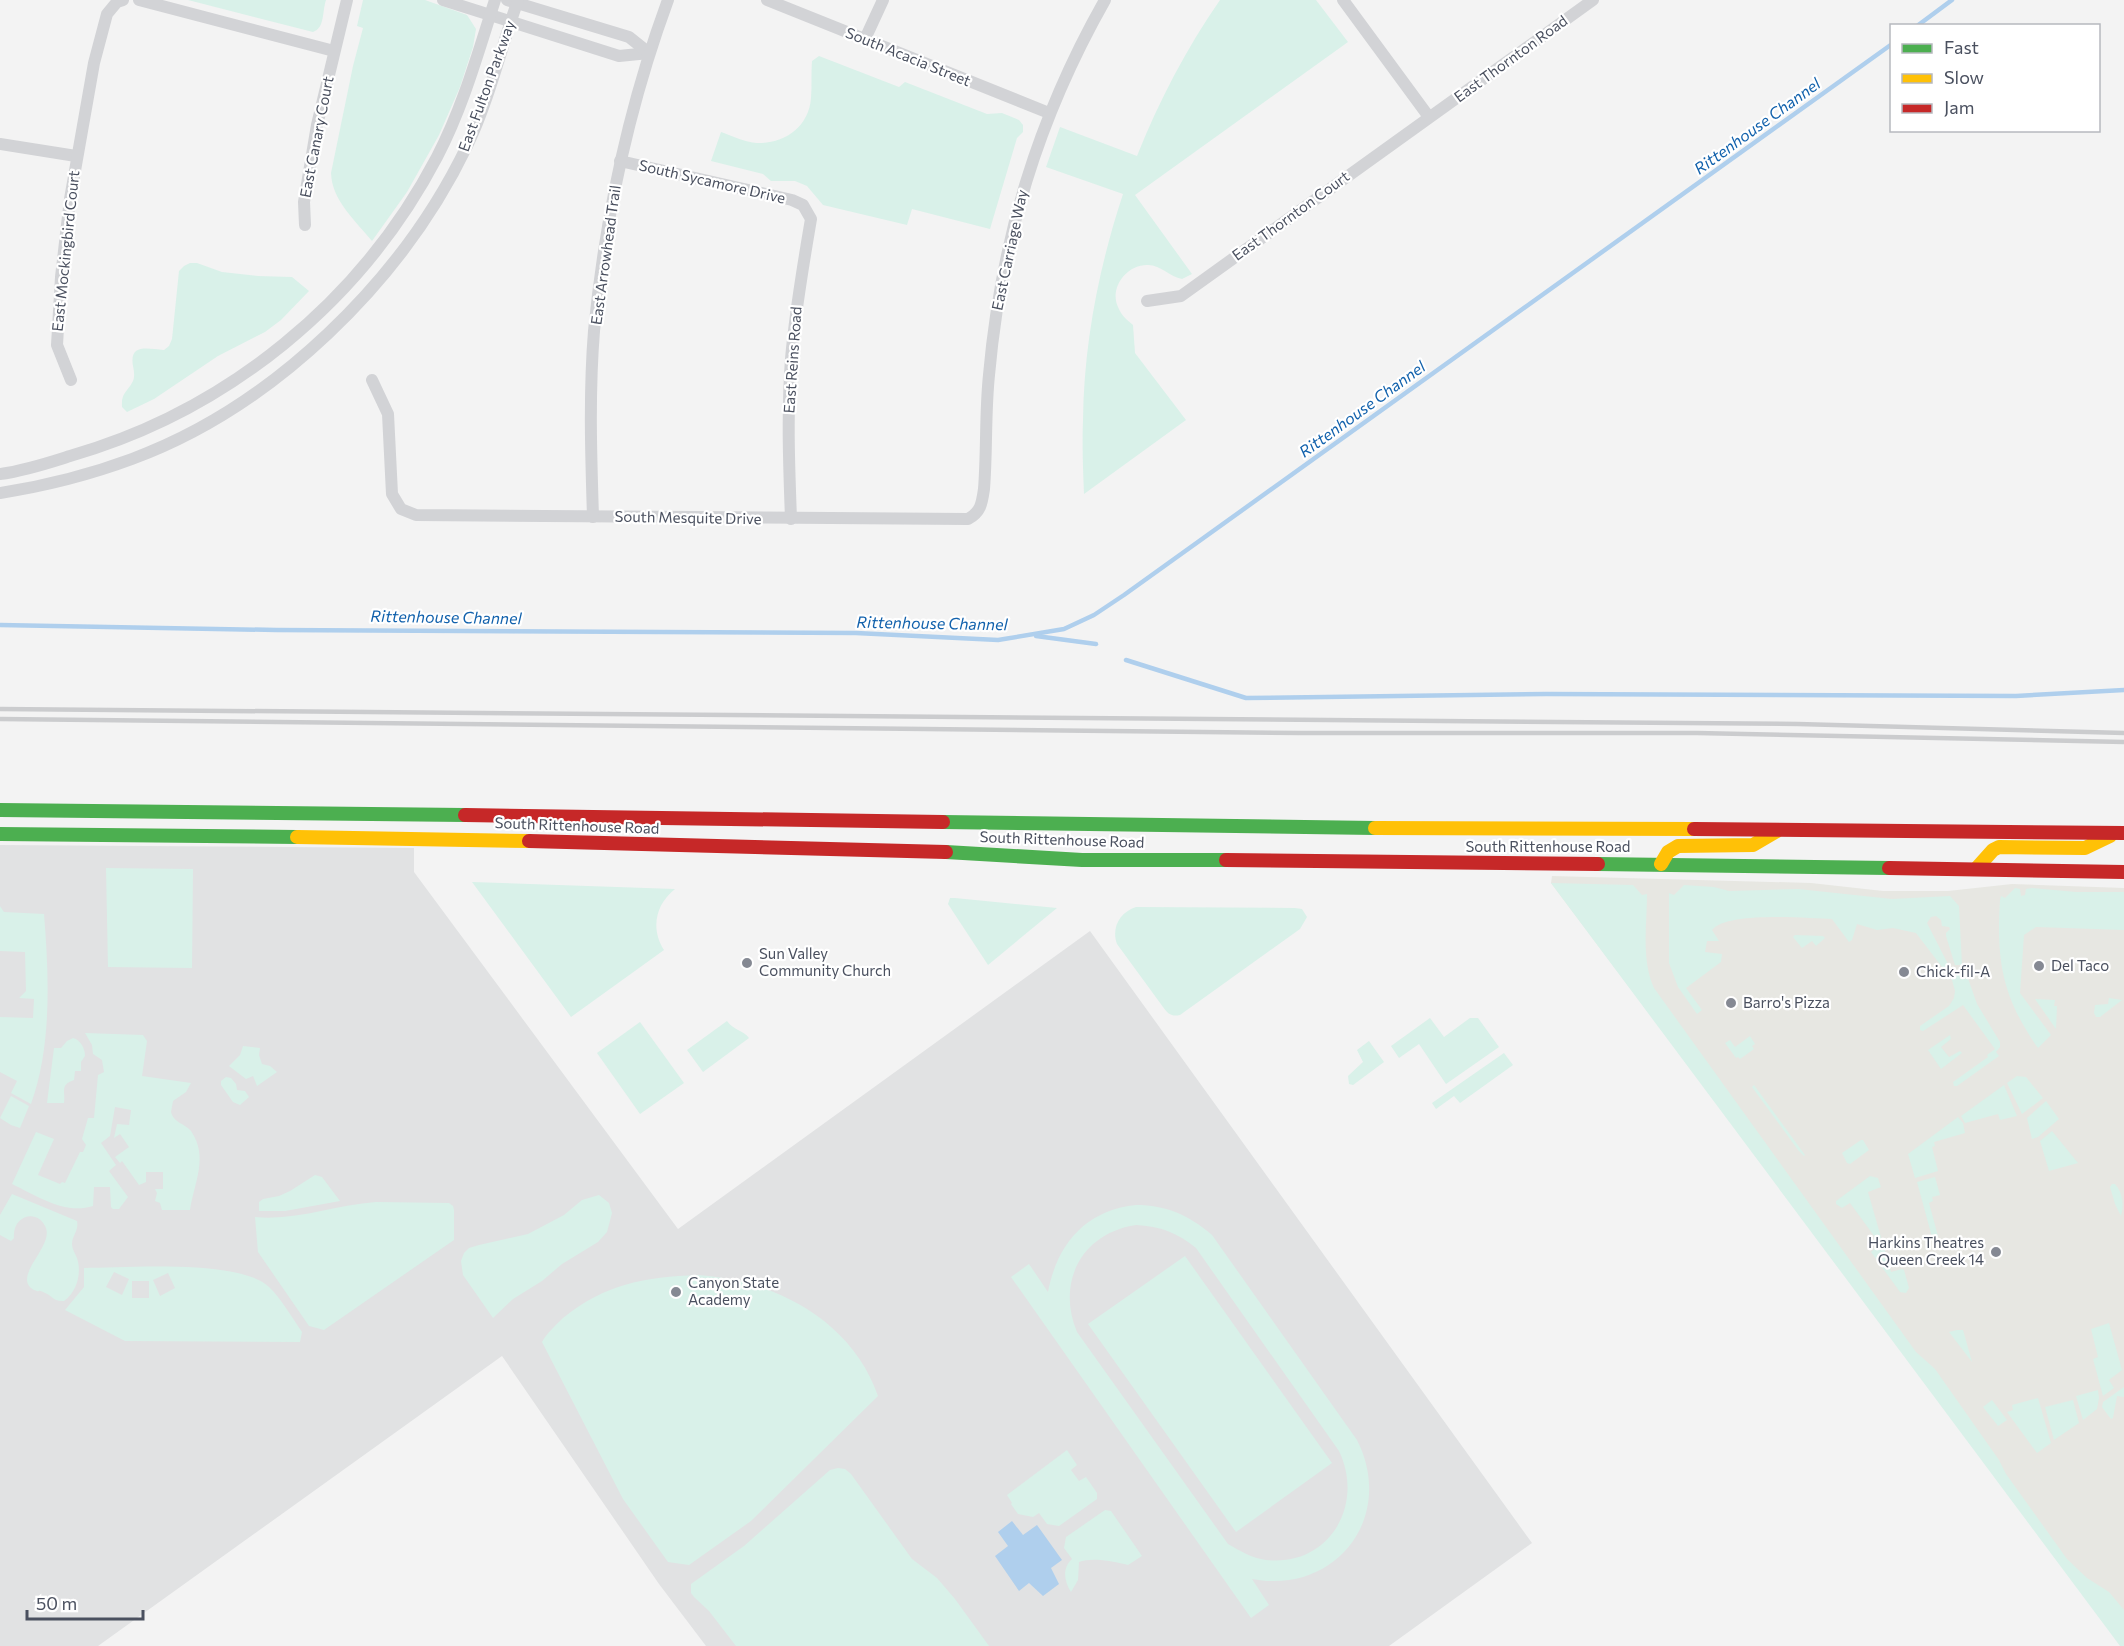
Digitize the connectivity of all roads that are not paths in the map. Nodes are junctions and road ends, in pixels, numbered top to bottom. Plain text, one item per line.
1 (139, 0) edge
2 (347, 0) edge
3 (443, 0) edge
4 (495, 0) edge
5 (668, 0) edge
6 (767, 0) edge
7 (883, 0) edge
8 (1105, 0) edge
9 (1343, 0) edge
10 (1593, 0) edge
11 (120, 1) edge
12 (514, 1) edge
13 (490, 16) junction
14 (511, 22) junction
15 (865, 39) junction
16 (334, 51) junction
17 (649, 53) junction
18 (1049, 113) junction
19 (1429, 117) junction
20 (0, 144) edge
21 (76, 156) junction
22 (621, 162) junction
23 (803, 205) joint
24 (305, 225) dead end
25 (1147, 301) dead end
26 (71, 380) dead end
27 (372, 380) dead end
28 (0, 474) edge
29 (0, 493) edge
30 (976, 515) joint
31 (593, 517) junction
32 (791, 519) junction
33 (0, 810) edge
34 (47, 810) junction
35 (1777, 831) junction
36 (2120, 833) edge
37 (0, 834) edge
38 (46, 834) junction
39 (1089, 842) junction
40 (1661, 864) junction
41 (1976, 869) junction
42 (2124, 872) edge

1 - 16 street
2 - 16 street, East Canary Court
3 - 13 street
4 - 13 street, East Fulton Parkway
5 - 17 street, East Arrowhead Trail
6 - 15 street, South Acacia Street
7 - 15 street
8 - 18 street, East Carriage Way
9 - 19 street
10 - 19 street, East Thornton Road
11 - 21 street, East Mockingbird Court
12 - 14 street, East Fulton Parkway
12 - 17 street
13 - 14 street
13 - 28 street, East Fulton Parkway
14 - 17 street
14 - 29 street, East Fulton Parkway
15 - 18 street, South Acacia Street
16 - 24 street, East Canary Court
17 - 22 street, East Arrowhead Trail
18 - 30 street, East Carriage Way
19 - 25 street, East Thornton Court
20 - 21 street
21 - 26 street, East Mockingbird Court
22 - 23 street, South Sycamore Drive
22 - 31 street, East Arrowhead Trail
23 - 32 street, East Reins Road
27 - 31 street, South Mesquite Drive
30 - 32 street, South Mesquite Drive
31 - 32 street, South Mesquite Drive
33 - 34 main road, South Rittenhouse Road
34 - 38 main road
34 - 39 main road, South Rittenhouse Road
35 - 36 main road, South Rittenhouse Road
35 - 39 main road, South Rittenhouse Road
35 - 40 main road
36 - 41 main road
37 - 38 main road, South Rittenhouse Road
38 - 39 main road, South Rittenhouse Road
39 - 40 main road, South Rittenhouse Road
40 - 41 main road, South Rittenhouse Road
41 - 42 main road, South Rittenhouse Road

